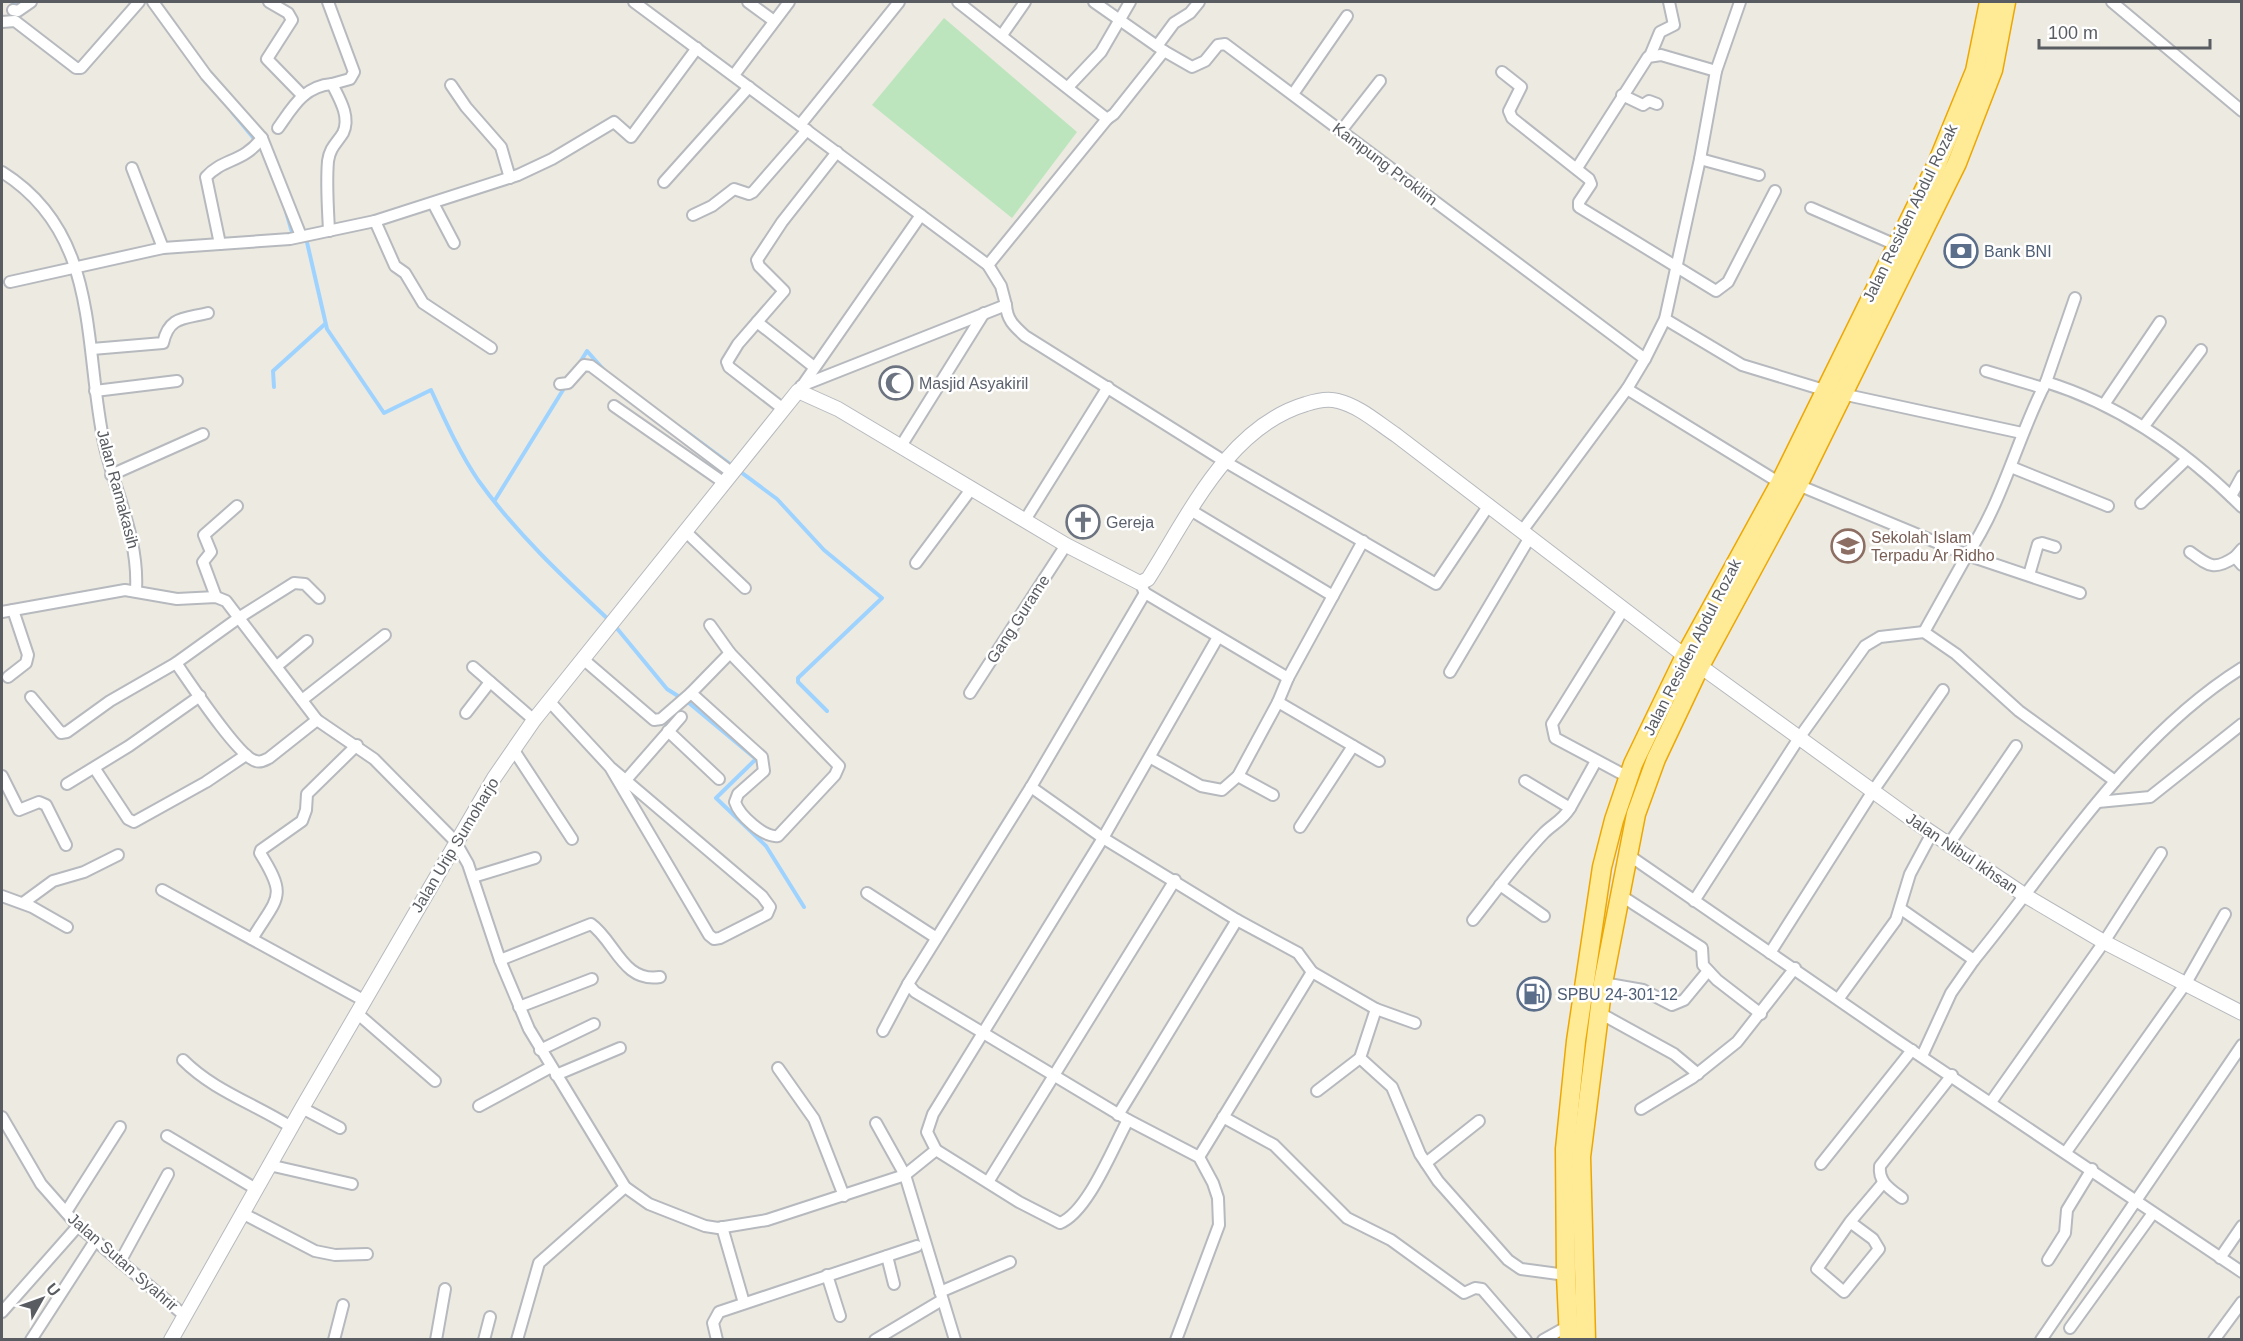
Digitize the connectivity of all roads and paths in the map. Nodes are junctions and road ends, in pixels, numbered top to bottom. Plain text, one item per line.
1 (31, 2) edge
2 (139, 2) edge
3 (153, 2) edge
4 (269, 2) edge
5 (328, 2) edge
6 (634, 2) edge
7 (748, 2) edge
8 (789, 2) edge
9 (899, 2) edge
10 (958, 2) edge
11 (1025, 2) edge
12 (1094, 2) edge
13 (1130, 2) edge
14 (1199, 2) edge
15 (1669, 2) edge
16 (1740, 2) edge
17 (1989, 2) edge
18 (2006, 2) edge
19 (2112, 2) edge
20 (10, 12) edge
21 (1347, 16) dead end
22 (1119, 19) junction
23 (774, 21) junction
24 (1002, 35) junction
25 (697, 48) junction
26 (1161, 49) junction
27 (1650, 56) junction
28 (1716, 71) junction
29 (1502, 72) dead end
30 (734, 75) junction
31 (1380, 81) dead end
32 (332, 84) junction
33 (451, 85) dead end
34 (749, 87) junction
35 (1068, 87) junction
36 (1293, 94) junction
37 (1622, 95) junction
38 (303, 96) junction
39 (1657, 104) dead end
40 (2241, 111) edge
41 (1107, 118) junction
42 (804, 127) junction
43 (278, 128) dead end
44 (1341, 131) junction
45 (260, 142) junction
46 (837, 152) junction
47 (1701, 159) junction
48 (132, 168) dead end
49 (1577, 168) junction
50 (2, 171) edge
51 (1759, 175) dead end
52 (510, 178) junction
53 (664, 182) dead end
54 (1775, 192) dead end
55 (433, 203) junction
56 (1811, 208) dead end
57 (693, 215) dead end
58 (921, 215) junction
59 (375, 221) junction
60 (329, 231) junction
61 (297, 237) junction
62 (454, 243) dead end
63 (220, 244) junction
64 (1896, 245) junction
65 (163, 248) junction
66 (988, 265) junction
67 (1677, 266) junction
68 (76, 267) junction
69 (10, 282) dead end
70 (2075, 298) dead end
71 (1006, 305) junction
72 (208, 313) dead end
73 (984, 313) junction
74 (1665, 319) junction
75 (757, 321) junction
76 (2160, 322) dead end
77 (491, 348) dead end
78 (92, 349) junction
79 (2201, 350) dead end
80 (1645, 359) junction
81 (814, 367) junction
82 (1986, 371) dead end
83 (177, 381) dead end
84 (560, 384) dead end
85 (2045, 385) junction
86 (1108, 387) junction
87 (800, 389) junction
88 (1626, 389) junction
89 (95, 391) junction
90 (1833, 392) junction
91 (2105, 404) junction
92 (614, 406) dead end
93 (783, 408) junction
94 (2144, 426) junction
95 (2022, 432) junction
96 (203, 434) dead end
97 (901, 446) junction
98 (1224, 460) junction
99 (2186, 460) junction
100 (2011, 467) junction
101 (732, 471) junction
102 (111, 476) junction
103 (2241, 476) edge
104 (1789, 484) junction
105 (972, 488) junction
106 (2231, 496) junction
107 (2141, 503) dead end
108 (1489, 505) junction
109 (237, 506) dead end
110 (2108, 506) dead end
111 (2241, 507) edge
112 (1192, 511) junction
113 (1025, 520) junction
114 (685, 531) junction
115 (1526, 534) junction
116 (1363, 541) junction
117 (1066, 545) junction
118 (2055, 547) dead end
119 (2190, 552) dead end
120 (1967, 555) junction
121 (2239, 557) edge
122 (915, 563) dead end
123 (2029, 575) junction
124 (746, 588) dead end
125 (1143, 588) junction
126 (136, 590) junction
127 (2080, 593) dead end
128 (1333, 596) junction
129 (216, 597) junction
130 (319, 598) dead end
131 (1623, 610) junction
132 (7, 611) edge
133 (240, 617) junction
134 (710, 626) dead end
135 (1924, 632) junction
136 (385, 635) dead end
137 (1218, 637) junction
138 (307, 641) dead end
139 (730, 653) junction
140 (583, 659) junction
141 (1693, 661) junction
142 (176, 663) junction
143 (277, 666) junction
144 (473, 667) dead end
145 (2241, 668) edge
146 (1450, 672) dead end
147 (8, 677) dead end
148 (1288, 678) junction
149 (490, 682) junction
150 (1943, 690) dead end
151 (970, 693) dead end
152 (689, 695) junction
153 (200, 696) junction
154 (31, 697) dead end
155 (302, 700) junction
156 (549, 701) junction
157 (1278, 702) junction
158 (678, 711) junction
159 (466, 713) dead end
160 (317, 720) junction
161 (534, 720) junction
162 (2241, 724) edge
163 (668, 731) junction
164 (1799, 738) junction
165 (357, 745) junction
166 (1353, 746) junction
167 (2016, 746) dead end
168 (513, 749) junction
169 (246, 755) junction
170 (1151, 758) junction
171 (1596, 761) junction
172 (1379, 762) dead end
173 (610, 767) junction
174 (95, 769) junction
175 (2, 776) edge
176 (1238, 776) junction
177 (1628, 777) junction
178 (719, 779) dead end
179 (626, 780) junction
180 (1525, 781) dead end
181 (2115, 781) junction
182 (68, 784) dead end
183 (1031, 787) junction
184 (1873, 791) junction
185 (1273, 795) dead end
186 (2098, 802) junction
187 (1570, 808) junction
188 (1300, 827) dead end
189 (1932, 833) junction
190 (1103, 838) junction
191 (572, 839) dead end
192 (455, 842) junction
193 (1949, 844) junction
194 (66, 845) dead end
195 (2161, 853) dead end
196 (1627, 854) junction
197 (118, 855) dead end
198 (535, 858) dead end
199 (473, 877) junction
200 (1175, 880) junction
201 (1500, 885) junction
202 (162, 890) dead end
203 (867, 893) dead end
204 (1620, 895) junction
205 (2, 896) edge
206 (2026, 896) junction
207 (1694, 901) junction
208 (23, 903) junction
209 (1901, 909) junction
210 (2226, 914) dead end
211 (1544, 916) dead end
212 (1237, 920) junction
213 (1473, 920) dead end
214 (67, 927) dead end
215 (935, 937) junction
216 (252, 939) junction
217 (2104, 942) junction
218 (1770, 953) junction
219 (500, 960) junction
220 (1974, 960) junction
221 (1795, 968) junction
222 (1708, 970) junction
223 (1312, 972) junction
224 (660, 976) dead end
225 (592, 979) dead end
226 (1603, 983) junction
227 (2186, 983) junction
228 (908, 984) junction
229 (1839, 998) junction
230 (365, 1001) junction
231 (519, 1006) junction
232 (1376, 1009) junction
233 (1598, 1012) junction
234 (2241, 1013) edge
235 (358, 1014) junction
236 (1761, 1014) junction
237 (1415, 1023) dead end
238 (594, 1024) dead end
239 (883, 1031) dead end
240 (984, 1031) junction
241 (2241, 1045) edge
242 (620, 1048) dead end
243 (540, 1050) junction
244 (1917, 1053) junction
245 (1360, 1058) junction
246 (183, 1060) dead end
247 (778, 1068) dead end
248 (554, 1071) junction
249 (1053, 1074) junction
250 (1698, 1074) junction
251 (1952, 1076) junction
252 (435, 1081) dead end
253 (1317, 1091) dead end
254 (1991, 1102) junction
255 (479, 1106) dead end
256 (302, 1108) junction
257 (1641, 1109) dead end
258 (1223, 1116) junction
259 (2, 1117) edge
260 (1123, 1118) junction
261 (1479, 1121) dead end
262 (876, 1123) dead end
263 (120, 1127) dead end
264 (291, 1127) junction
265 (340, 1128) dead end
266 (167, 1136) dead end
267 (936, 1150) junction
268 (2066, 1152) junction
269 (1199, 1157) junction
270 (1426, 1163) junction
271 (1821, 1164) dead end
272 (269, 1166) junction
273 (2092, 1169) junction
274 (168, 1174) dead end
275 (905, 1175) junction
276 (988, 1182) junction
277 (1883, 1183) junction
278 (352, 1184) dead end
279 (625, 1187) junction
280 (256, 1189) junction
281 (844, 1196) junction
282 (1902, 1198) dead end
283 (2137, 1201) junction
284 (66, 1212) junction
285 (2153, 1212) junction
286 (242, 1213) junction
287 (1850, 1222) junction
288 (78, 1226) junction
289 (2241, 1226) edge
290 (720, 1227) junction
291 (95, 1241) junction
292 (917, 1246) dead end
293 (367, 1254) dead end
294 (887, 1256) junction
295 (2220, 1258) junction
296 (2048, 1260) dead end
297 (120, 1262) junction
298 (1010, 1262) dead end
299 (2241, 1272) edge
300 (827, 1275) junction
301 (1566, 1275) junction
302 (894, 1284) dead end
303 (445, 1289) dead end
304 (941, 1296) junction
305 (2241, 1302) edge
306 (744, 1304) junction
307 (343, 1305) dead end
308 (2, 1312) edge
309 (185, 1316) junction
310 (840, 1316) dead end
311 (490, 1317) dead end
312 (2070, 1328) dead end
313 (1569, 1333) edge
314 (1178, 1339) edge
315 (31, 1340) edge
316 (171, 1340) edge
317 (334, 1340) edge
318 (436, 1340) edge
319 (483, 1340) edge
320 (517, 1340) edge
321 (717, 1340) edge
322 (875, 1340) edge
323 (955, 1340) edge
324 (1526, 1340) edge
325 (1543, 1340) edge
326 (1586, 1340) edge
327 (2040, 1340) edge
328 (2214, 1340) edge

1 - 20 street
2 - 20 street
3 - 45 street
4 - 38 street
5 - 32 street
6 - 25 street
7 - 23 street
8 - 23 street
9 - 42 street
10 - 24 street
11 - 24 street
12 - 22 street, Kampung Proklim
13 - 22 street
14 - 26 street
15 - 27 street
16 - 28 street
17 - 64 highway, Jalan Residen Abdul Rozak
18 - 90 highway, Jalan Residen Abdul Rozak
19 - 40 street
21 - 36 street
22 - 26 street, Kampung Proklim
22 - 35 street
23 - 30 street
24 - 35 street
25 - 30 street
25 - 52 street
26 - 36 street, Kampung Proklim
26 - 41 street
27 - 28 street
27 - 37 street
28 - 47 street
29 - 49 street
30 - 34 street
31 - 44 street
32 - 38 street
32 - 60 street
33 - 52 street
34 - 42 street
34 - 53 street
35 - 41 street
36 - 44 street, Kampung Proklim
37 - 39 street
37 - 49 street
38 - 43 street
41 - 66 street
42 - 46 street
42 - 57 street
44 - 80 street, Kampung Proklim
45 - 61 street
45 - 63 street
46 - 58 street
46 - 75 street
47 - 51 street
47 - 67 street
48 - 65 street
49 - 67 street
50 - 68 street, Jalan Ramakasih
52 - 55 street
54 - 67 street
55 - 59 street
55 - 62 street
56 - 64 street
58 - 66 street
58 - 81 street
59 - 60 street
59 - 77 street
60 - 61 street
61 - 63 street
63 - 65 street
64 - 90 highway, Jalan Residen Abdul Rozak
65 - 68 street
66 - 71 street
67 - 74 street
68 - 69 street
68 - 78 street, Jalan Ramakasih
70 - 85 street
71 - 73 street
71 - 86 street
72 - 78 street
73 - 87 street
73 - 97 street
74 - 80 street
74 - 90 street
75 - 81 street
75 - 93 street
76 - 91 street
78 - 89 street, Jalan Ramakasih
79 - 94 street
80 - 88 street
81 - 87 street
82 - 85 street
83 - 89 street
84 - 101 street
85 - 91 street
85 - 95 street
86 - 98 street
86 - 113 street
87 - 93 street, Jalan Urip Sumoharjo
87 - 97 street
88 - 104 street
88 - 115 street
89 - 102 street, Jalan Ramakasih
90 - 95 street
90 - 104 highway, Jalan Residen Abdul Rozak
91 - 94 street
92 - 101 street
93 - 101 street, Jalan Urip Sumoharjo
94 - 99 street
95 - 100 street
96 - 102 street
97 - 105 street
98 - 108 street, Jalan Nibul Ikhsan
98 - 112 street, Jalan Nibul Ikhsan
98 - 116 street
99 - 106 street
99 - 107 street
100 - 110 street
100 - 120 street
101 - 114 street, Jalan Urip Sumoharjo
102 - 126 street, Jalan Ramakasih
103 - 106 street
104 - 120 street
104 - 141 highway, Jalan Residen Abdul Rozak
105 - 113 street
105 - 122 street
106 - 111 street
108 - 115 street, Jalan Nibul Ikhsan
108 - 116 street
109 - 129 street
112 - 125 street, Jalan Nibul Ikhsan
112 - 128 street
113 - 117 street
114 - 124 street
114 - 140 street, Jalan Urip Sumoharjo
115 - 131 street, Jalan Nibul Ikhsan
115 - 146 street
116 - 128 street
117 - 125 street
117 - 151 street, Gang Gurame
118 - 123 street
119 - 121 street
120 - 123 street
120 - 135 street
123 - 127 street
125 - 137 street
125 - 183 street
126 - 129 street
126 - 132 street
128 - 148 street
129 - 133 street
130 - 133 street
131 - 141 street, Jalan Nibul Ikhsan
131 - 171 street
132 - 147 street
133 - 142 street
133 - 143 street
134 - 139 street
135 - 164 street
135 - 181 street
136 - 155 street
137 - 148 street
137 - 170 street
138 - 143 street
139 - 152 street
139 - 152 street
140 - 156 street, Jalan Urip Sumoharjo
140 - 158 street
141 - 164 street, Jalan Nibul Ikhsan
141 - 177 highway, Jalan Residen Abdul Rozak
141 - 196 highway, Jalan Residen Abdul Rozak
142 - 153 street
142 - 154 street
143 - 155 street
144 - 149 street
145 - 181 street
148 - 157 street
149 - 159 street
149 - 161 street
150 - 184 street
152 - 158 street
153 - 169 street
153 - 174 street
155 - 160 street
156 - 161 street, Jalan Urip Sumoharjo
156 - 173 street
157 - 166 street
157 - 176 street
158 - 163 street
160 - 165 street
160 - 169 street
161 - 168 street, Jalan Urip Sumoharjo
162 - 186 street
163 - 178 street
163 - 179 street
164 - 184 street, Jalan Nibul Ikhsan
164 - 207 street
165 - 192 street
165 - 216 street
166 - 172 street
166 - 188 street
167 - 193 street
168 - 191 street
168 - 192 street, Jalan Urip Sumoharjo
169 - 174 street
170 - 176 street
170 - 190 street
171 - 177 street
171 - 187 street
173 - 179 street
173 - 179 street
174 - 182 street
175 - 194 street
176 - 185 street
177 - 301 highway, Jalan Residen Abdul Rozak
180 - 187 street
181 - 186 street
183 - 190 street
183 - 215 street
184 - 189 street, Jalan Nibul Ikhsan
184 - 218 street
186 - 206 street
187 - 201 street
189 - 193 street, Jalan Nibul Ikhsan
189 - 209 street
190 - 200 street
190 - 240 street
192 - 199 street
192 - 230 street, Jalan Urip Sumoharjo
193 - 206 street, Jalan Nibul Ikhsan
195 - 217 street
196 - 204 highway, Jalan Residen Abdul Rozak
196 - 207 street
197 - 208 street
198 - 199 street
199 - 219 street
200 - 212 street
200 - 249 street
201 - 211 street
201 - 213 street
202 - 216 street
203 - 215 street
204 - 222 street
204 - 226 highway, Jalan Residen Abdul Rozak
205 - 208 street
206 - 217 street, Jalan Nibul Ikhsan
206 - 220 street
207 - 218 street
208 - 214 street
209 - 220 street
209 - 229 street
210 - 227 street
212 - 223 street
212 - 260 street
215 - 228 street
216 - 230 street
217 - 227 street, Jalan Nibul Ikhsan
217 - 254 street
218 - 221 street
219 - 224 street
219 - 231 street
220 - 244 street
221 - 229 street
221 - 236 street
222 - 226 street
222 - 236 street
223 - 232 street
223 - 258 street
225 - 231 street
226 - 233 highway, Jalan Residen Abdul Rozak
227 - 234 street, Jalan Nibul Ikhsan
227 - 268 street
228 - 239 street
228 - 240 street
229 - 244 street
230 - 235 street, Jalan Urip Sumoharjo
231 - 243 street
232 - 237 street
232 - 245 street
233 - 250 street
233 - 326 highway, Jalan Residen Abdul Rozak
235 - 252 street
235 - 256 street, Jalan Urip Sumoharjo
236 - 250 street
238 - 243 street
240 - 249 street
240 - 267 street
241 - 283 street
242 - 248 street
243 - 248 street
244 - 251 street
244 - 271 street
245 - 253 street
245 - 270 street
246 - 264 street
247 - 281 street
248 - 255 street
248 - 279 street
249 - 260 street
249 - 276 street
250 - 257 street
251 - 254 street
251 - 277 street
254 - 268 street
256 - 264 street, Jalan Urip Sumoharjo
256 - 265 street
258 - 269 street
258 - 324 street
259 - 284 street, Jalan Sutan Syahrir
260 - 269 street
260 - 276 street
261 - 270 street
262 - 275 street
263 - 284 street
264 - 272 street, Jalan Urip Sumoharjo
266 - 280 street
267 - 275 street
267 - 276 street
268 - 273 street
269 - 314 street
270 - 301 street
272 - 278 street
272 - 280 street, Jalan Urip Sumoharjo
273 - 283 street
273 - 296 street
274 - 297 street
275 - 281 street
275 - 304 street
277 - 282 street
277 - 287 street
279 - 290 street
279 - 320 street
280 - 286 street, Jalan Urip Sumoharjo
281 - 290 street
283 - 285 street
283 - 327 street
284 - 288 street, Jalan Sutan Syahrir
285 - 295 street
285 - 312 street
286 - 293 street
286 - 309 street, Jalan Urip Sumoharjo
287 - 287 street
288 - 291 street, Jalan Sutan Syahrir
288 - 308 street
289 - 295 street
290 - 306 street
291 - 297 street, Jalan Sutan Syahrir
291 - 315 street
292 - 294 street
294 - 300 street
294 - 302 street
295 - 299 street
297 - 309 street, Jalan Sutan Syahrir
298 - 304 street
300 - 306 street
300 - 310 street
301 - 313 highway, Jalan Residen Abdul Rozak
303 - 318 street
304 - 322 street
304 - 323 street
305 - 328 street
306 - 321 street
307 - 317 street
309 - 316 street, Jalan Urip Sumoharjo
311 - 319 street
313 - 325 street

